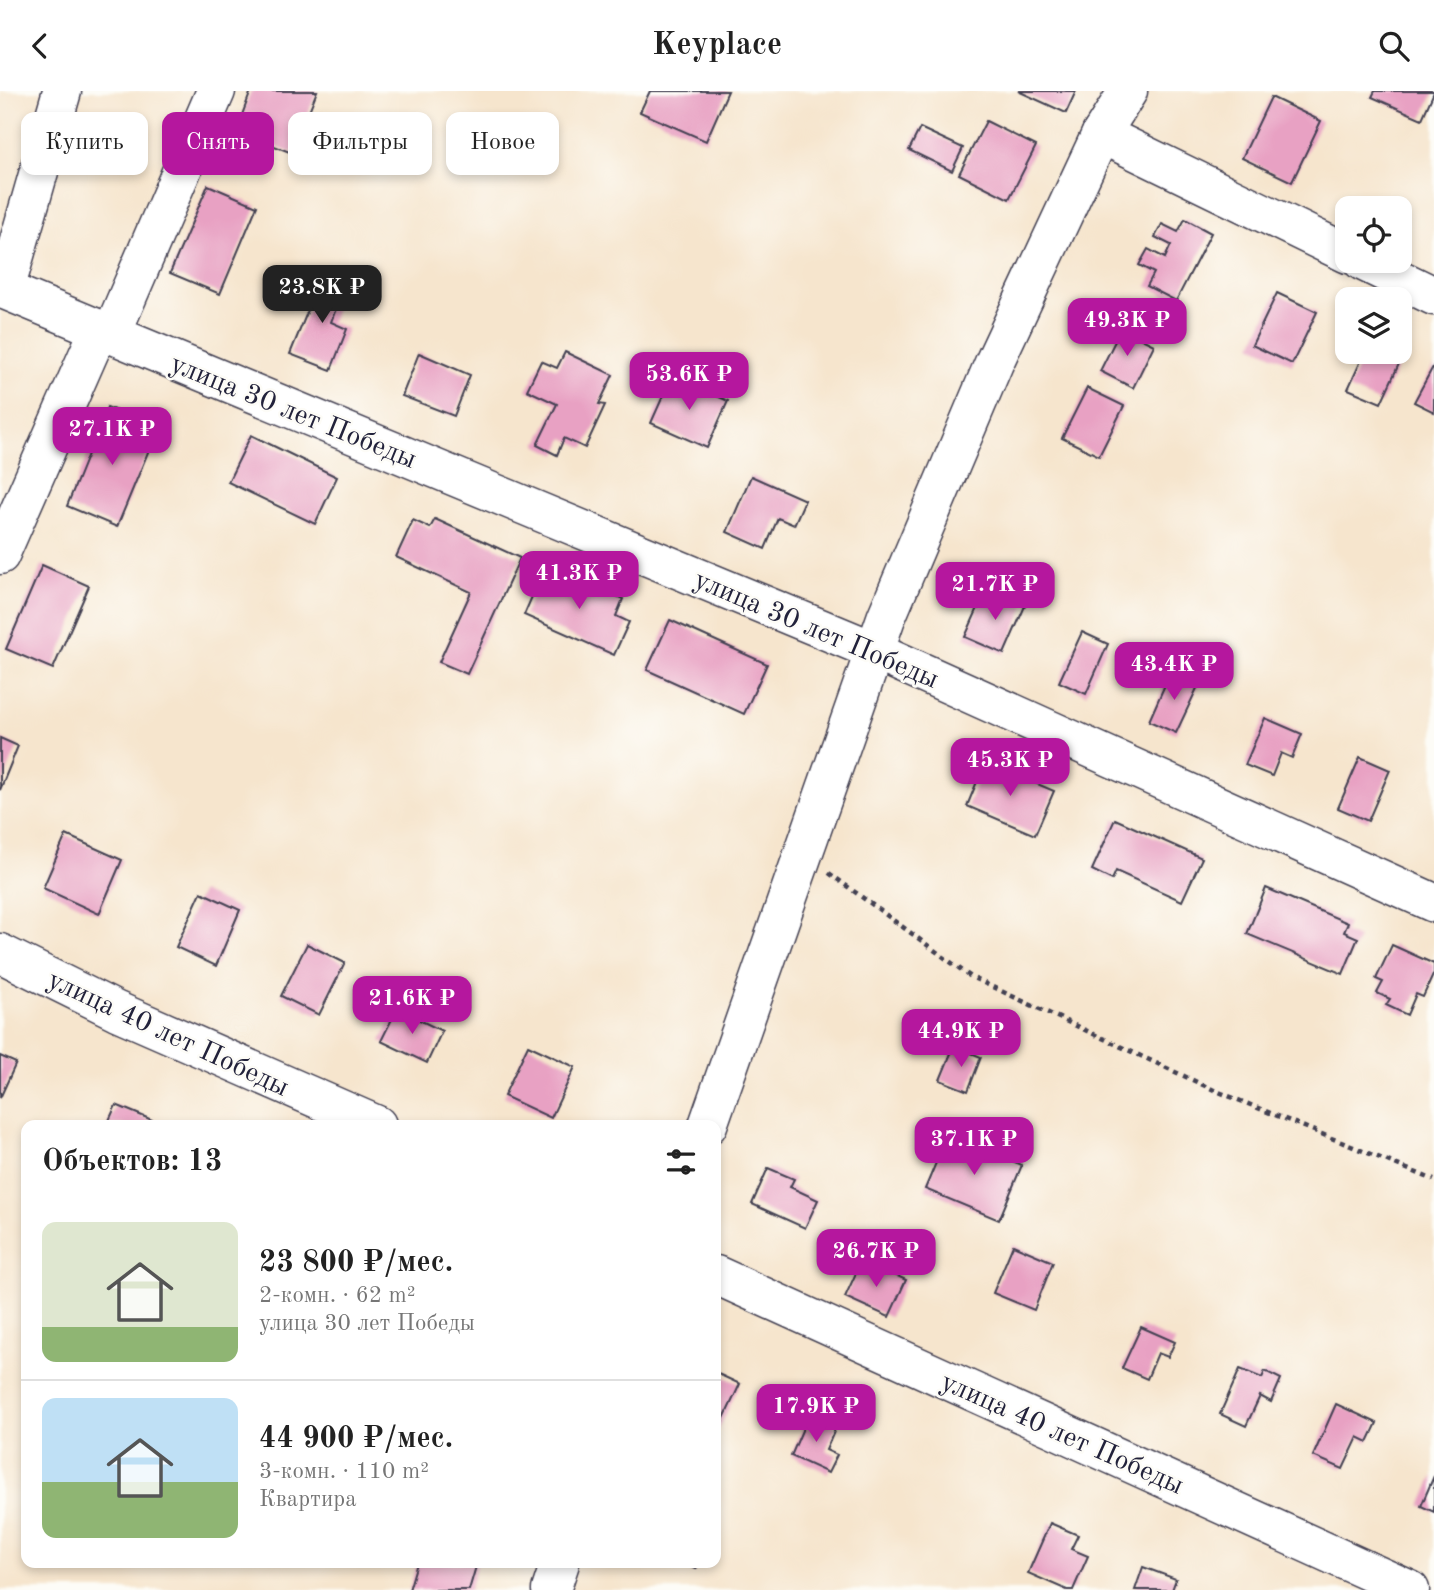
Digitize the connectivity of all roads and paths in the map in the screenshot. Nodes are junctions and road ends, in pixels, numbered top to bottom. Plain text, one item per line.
1 (62, 91) edge
2 (216, 91) edge
3 (1128, 91) edge
4 (1101, 134) junction
5 (1335, 248) edge
6 (1387, 273) edge
7 (3, 289) edge
8 (1434, 296) edge
9 (105, 333) junction
10 (0, 555) edge
11 (875, 651) junction
12 (804, 855) junction
13 (1434, 903) edge
14 (0, 953) edge
15 (366, 1120) edge
16 (710, 1120) edge
17 (1434, 1180) edge
18 (721, 1277) edge
19 (559, 1568) edge
20 (551, 1590) edge
21 (1409, 1590) edge

1 - 7 street
2 - 9 street
3 - 4 street
4 - 5 street
4 - 11 street
6 - 8 street
7 - 9 street, улица 30 лет Победы
9 - 10 street
9 - 11 street, улица 30 лет Победы
11 - 12 street
11 - 13 street, улица 30 лет Победы
12 - 16 street
12 - 17 path
14 - 15 street, улица 40 лет Победы
18 - 21 street, улица 40 лет Победы
19 - 20 street

